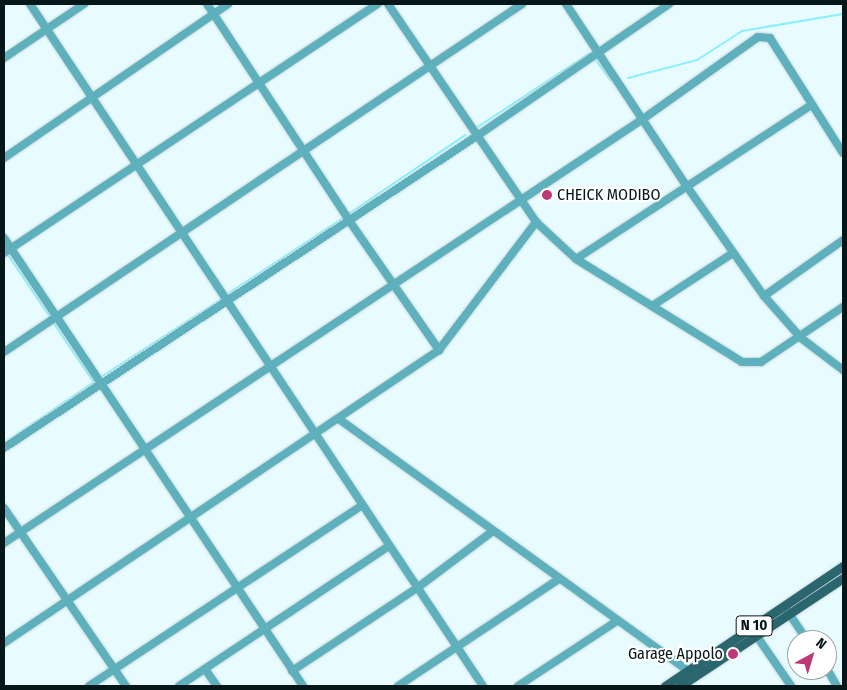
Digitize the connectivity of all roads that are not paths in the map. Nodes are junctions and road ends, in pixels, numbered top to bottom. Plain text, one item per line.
1 (30, 4) edge
2 (84, 4) edge
3 (207, 4) edge
4 (228, 4) edge
5 (378, 4) edge
6 (388, 4) edge
7 (522, 4) edge
8 (566, 4) edge
9 (669, 4) edge
10 (214, 13) junction
11 (46, 28) junction
12 (598, 53) junction
13 (4, 58) edge
14 (430, 66) junction
15 (259, 81) junction
16 (92, 98) junction
17 (811, 105) junction
18 (643, 120) junction
19 (477, 136) junction
20 (305, 151) junction
21 (843, 153) edge
22 (4, 158) edge
23 (137, 164) junction
24 (688, 188) junction
25 (521, 199) junction
26 (348, 218) junction
27 (536, 222) junction
28 (182, 233) junction
29 (4, 238) edge
30 (843, 240) edge
31 (7, 251) edge
32 (734, 253) junction
33 (576, 259) junction
34 (393, 285) junction
35 (764, 296) junction
36 (225, 301) junction
37 (652, 306) junction
38 (843, 307) edge
39 (56, 317) junction
40 (801, 338) junction
41 (439, 350) junction
42 (4, 352) edge
43 (272, 367) junction
44 (843, 370) edge
45 (102, 385) junction
46 (339, 419) junction
47 (315, 436) junction
48 (4, 448) edge
49 (145, 450) junction
50 (362, 505) junction
51 (4, 508) edge
52 (191, 520) junction
53 (493, 531) junction
54 (20, 532) junction
55 (4, 543) edge
56 (389, 546) junction
57 (843, 566) edge
58 (559, 579) junction
59 (842, 582) edge
60 (237, 587) junction
61 (417, 588) junction
62 (66, 602) junction
63 (784, 605) junction
64 (789, 614) junction
65 (617, 621) junction
66 (264, 628) junction
67 (800, 630) edge
68 (756, 635) junction
69 (4, 643) edge
70 (456, 647) junction
71 (205, 669) junction
72 (114, 670) junction
73 (292, 671) junction
74 (692, 673) junction
75 (89, 686) edge
76 (126, 686) edge
77 (179, 686) edge
78 (216, 686) edge
79 (302, 686) edge
80 (398, 686) edge
81 (483, 686) edge
82 (518, 686) edge
83 (665, 686) edge
84 (680, 686) edge
85 (791, 686) edge

1 - 11 street
2 - 11 street
3 - 10 street
4 - 10 street
5 - 15 street
6 - 14 street
7 - 14 street
8 - 12 street
9 - 12 street
10 - 15 street
10 - 16 street
11 - 13 street
11 - 16 street
12 - 18 street
12 - 19 street
14 - 19 street
14 - 20 street
15 - 20 street
15 - 23 street
16 - 22 street
16 - 23 street
17 - 18 street
17 - 21 street
17 - 24 street
18 - 24 street
18 - 25 street
19 - 25 street
19 - 26 street
20 - 26 street
20 - 28 street
23 - 28 street
23 - 31 street
24 - 32 street
24 - 33 street
25 - 27 street
25 - 34 street
26 - 34 street
26 - 36 street
27 - 33 street
27 - 41 street
28 - 36 street
28 - 39 street
29 - 31 street
30 - 35 street
31 - 39 street
32 - 35 street
32 - 37 street
33 - 37 street
34 - 41 street
34 - 43 street
35 - 40 street
36 - 43 street
36 - 45 street
37 - 40 street
38 - 40 street
39 - 42 street
39 - 45 street
40 - 44 street
41 - 46 street
43 - 47 street
43 - 49 street
45 - 48 street
45 - 49 street
46 - 47 street
46 - 53 street
47 - 50 street
47 - 52 street
49 - 52 street
49 - 54 street
50 - 56 street
50 - 60 street
51 - 54 street
52 - 60 street
52 - 62 street
53 - 58 street
53 - 61 street
54 - 55 street
54 - 62 street
56 - 61 street
56 - 66 street
57 - 63 main road, N 10
58 - 65 street
58 - 70 street
59 - 64 main road, N 10
60 - 66 street
60 - 72 street
61 - 70 street
61 - 73 street
62 - 69 street
62 - 72 street
63 - 64 street
63 - 74 main road, N 10
64 - 67 street
64 - 68 main road, N 10
65 - 74 street
65 - 82 street
66 - 71 street
66 - 73 street
68 - 74 main road, N 10
68 - 85 street
70 - 80 street
70 - 81 street
71 - 77 street
71 - 78 street
72 - 75 street
72 - 76 street
73 - 79 street
74 - 83 main road, N 10
74 - 84 main road, N 10

